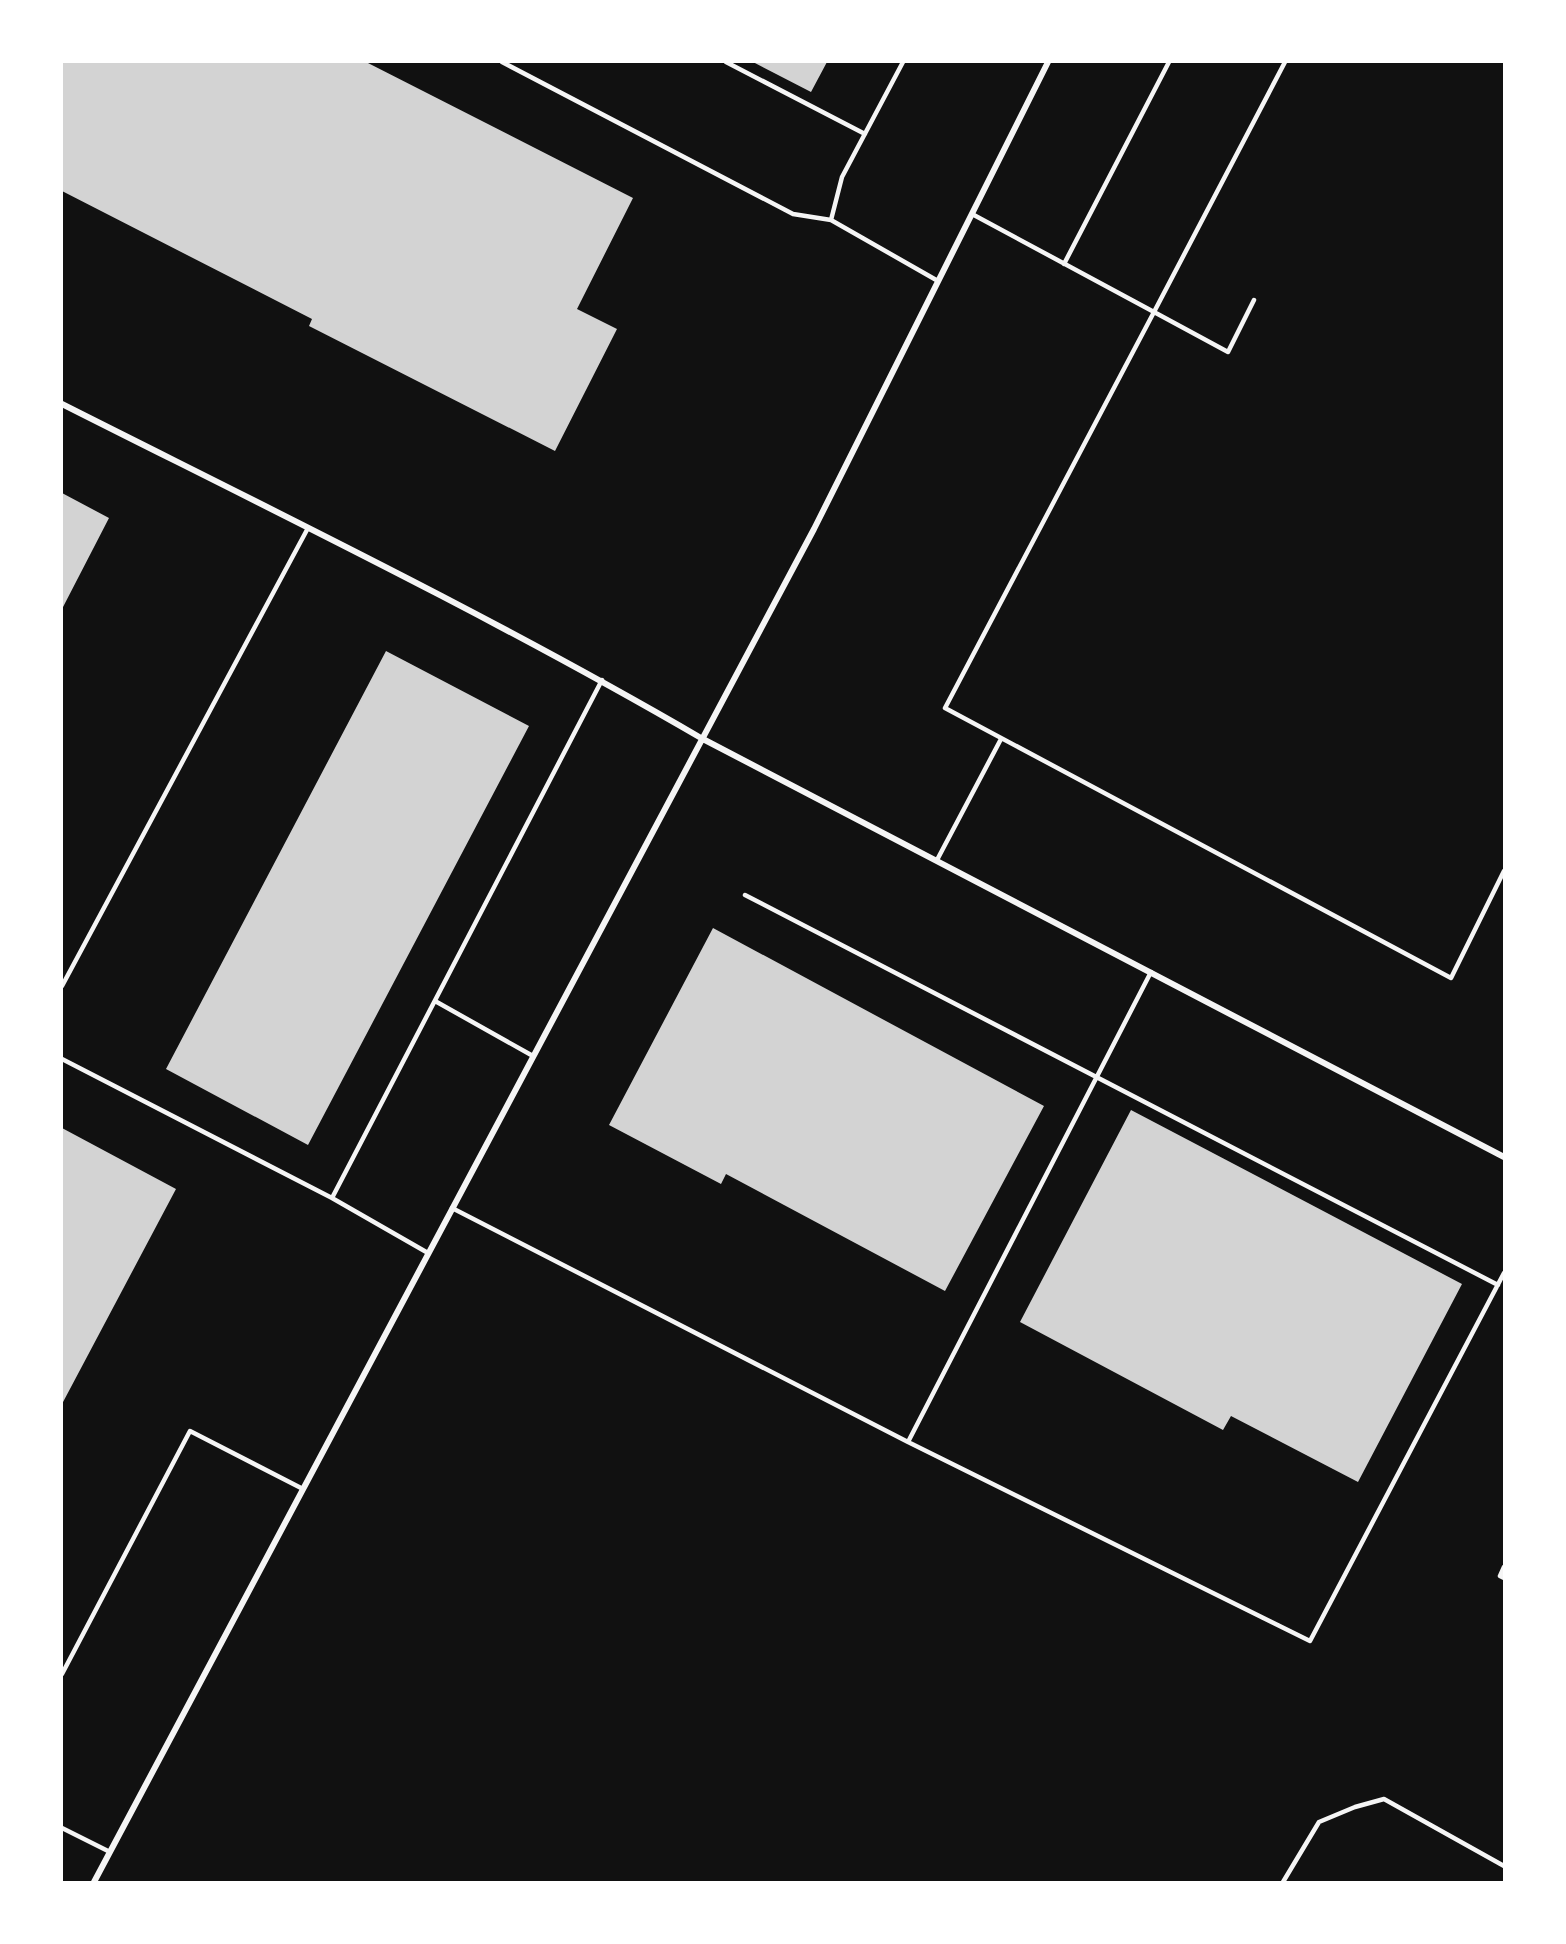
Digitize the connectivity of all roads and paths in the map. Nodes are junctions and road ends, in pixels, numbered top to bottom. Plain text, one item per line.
1 (502, 62) edge
2 (726, 62) edge
3 (903, 62) edge
4 (1048, 62) edge
5 (1169, 62) edge
6 (1285, 62) edge
7 (865, 134) junction
8 (972, 214) junction
9 (831, 220) junction
10 (1064, 264) junction
11 (938, 281) junction
12 (1254, 300) dead end
13 (1154, 312) junction
14 (62, 404) edge
15 (308, 528) junction
16 (602, 681) junction
17 (701, 738) junction
18 (1001, 739) junction
19 (937, 860) junction
20 (1504, 871) edge
21 (745, 896) dead end
22 (1151, 972) junction
23 (62, 986) edge
24 (435, 1000) junction
25 (533, 1056) junction
26 (62, 1059) edge
27 (1095, 1077) junction
28 (1504, 1157) edge
29 (332, 1198) junction
30 (452, 1208) junction
31 (428, 1253) junction
32 (1504, 1273) edge
33 (1498, 1285) junction
34 (908, 1442) junction
35 (303, 1489) junction
36 (1504, 1567) edge
37 (1504, 1578) edge
38 (62, 1674) edge
39 (62, 1828) edge
40 (110, 1852) junction
41 (1504, 1866) edge
42 (94, 1882) edge
43 (1282, 1882) edge

1 - 9 lane
2 - 7 lane
3 - 7 lane
4 - 8 street
5 - 10 lane
6 - 13 lane
7 - 9 lane
8 - 10 lane
8 - 11 street
9 - 11 lane
10 - 13 lane
11 - 17 street
12 - 13 lane
13 - 18 lane
14 - 15 street
15 - 16 street
15 - 23 lane
16 - 17 street
16 - 24 lane
17 - 19 street
17 - 25 street
18 - 19 lane
18 - 20 lane
19 - 22 street
21 - 27 lane
22 - 27 lane
22 - 28 street
24 - 25 lane
24 - 29 lane
25 - 30 street
26 - 29 lane
27 - 33 lane
27 - 34 lane
29 - 31 lane
30 - 31 street
30 - 34 lane
31 - 35 street
32 - 33 lane
33 - 34 lane
35 - 38 lane
35 - 40 street
36 - 37 lane
39 - 40 lane
40 - 42 street
41 - 43 lane

